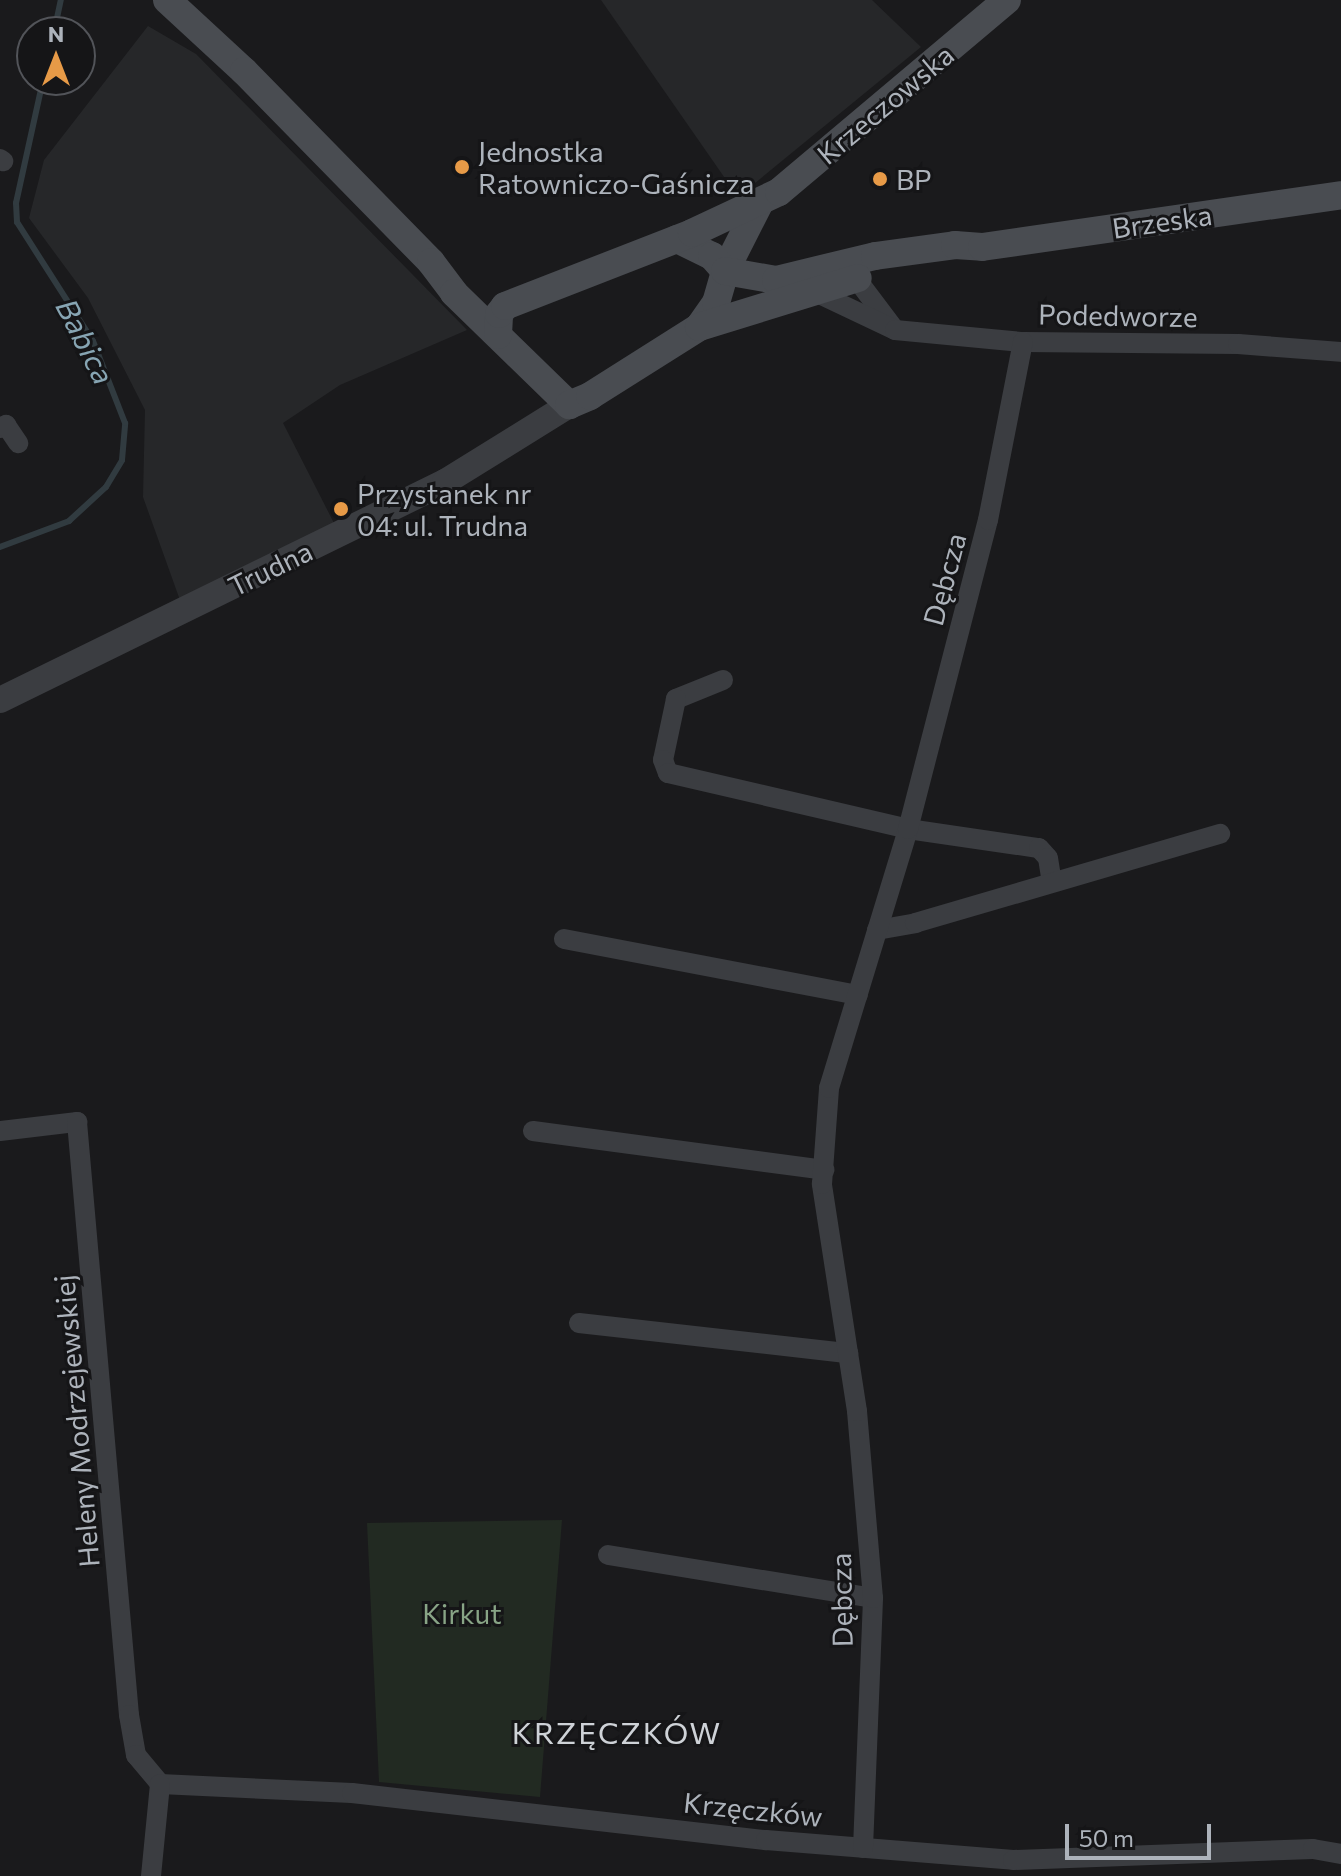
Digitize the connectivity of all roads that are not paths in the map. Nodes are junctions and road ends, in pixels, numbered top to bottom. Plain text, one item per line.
1 (167, 0) edge
2 (1007, 0) edge
3 (1341, 195) edge
4 (760, 202) junction
5 (677, 239) junction
6 (431, 262) junction
7 (850, 270) junction
8 (725, 271) junction
9 (813, 291) junction
10 (505, 306) junction
11 (699, 327) junction
12 (895, 330) junction
13 (498, 335) junction
14 (1023, 342) junction
15 (1341, 352) edge
16 (569, 405) junction
17 (0, 428) edge
18 (18, 443) dead end
19 (723, 680) dead end
20 (0, 700) edge
21 (908, 829) junction
22 (1220, 834) dead end
23 (1052, 882) junction
24 (877, 930) junction
25 (564, 939) dead end
26 (858, 995) junction
27 (0, 1131) edge
28 (533, 1131) dead end
29 (824, 1170) junction
30 (579, 1323) dead end
31 (848, 1353) junction
32 (608, 1555) dead end
33 (873, 1598) junction
34 (160, 1784) junction
35 (863, 1848) junction
36 (1341, 1854) edge
37 (151, 1876) edge

1 - 6 main road
2 - 4 main road, Krzeczowska
3 - 7 main road, Brzeska
4 - 5 main road, Krzeczowska
4 - 8 main road, Krzeczowska
5 - 8 main road
5 - 10 main road, Krzeczowska
6 - 10 main road
6 - 13 main road
7 - 8 main road, Brzeska
7 - 9 main road, Brzeska
7 - 12 street
8 - 11 main road, Krzeczowska
9 - 11 main road, Brzeska
9 - 12 street, Podedworze
10 - 13 main road
11 - 16 main road, Trudna
12 - 14 street, Podedworze
13 - 16 main road
14 - 15 street, Podedworze
14 - 21 street, Dębcza
16 - 20 street, Trudna
17 - 18 street
19 - 21 street
21 - 23 street
21 - 24 street, Dębcza
22 - 23 street
23 - 24 street
24 - 26 street, Dębcza
25 - 26 street
26 - 29 street, Dębcza
27 - 34 street, Heleny Modrzejewskiej
28 - 29 street
29 - 31 street, Dębcza
30 - 31 street
31 - 33 street, Dębcza
32 - 33 street
33 - 35 street, Dębcza
34 - 35 street, Krzęczków
34 - 37 street
35 - 36 street, Krzęczków

